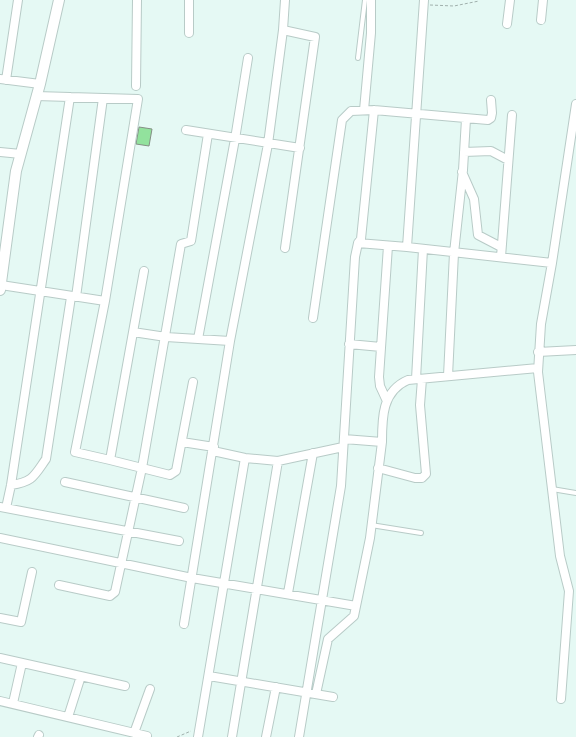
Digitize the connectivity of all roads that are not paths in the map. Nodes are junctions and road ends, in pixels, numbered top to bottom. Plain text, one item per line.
1 (18, 0) edge
2 (59, 0) edge
3 (137, 0) edge
4 (189, 0) edge
5 (285, 0) edge
6 (365, 0) edge
7 (371, 0) edge
8 (510, 0) edge
9 (543, 0) edge
10 (424, 2) edge
11 (541, 20) dead end
12 (507, 24) dead end
13 (284, 30) junction
14 (189, 33) dead end
15 (248, 58) dead end
16 (358, 58) dead end
17 (3, 80) edge
18 (40, 84) junction
19 (136, 86) dead end
20 (36, 96) junction
21 (70, 97) junction
22 (103, 98) junction
23 (491, 100) dead end
24 (576, 104) edge
25 (364, 110) junction
26 (374, 110) junction
27 (416, 112) junction
28 (512, 115) dead end
29 (466, 119) junction
30 (186, 130) dead end
31 (208, 134) junction
32 (235, 139) junction
33 (268, 144) junction
34 (300, 148) junction
35 (0, 152) edge
36 (464, 152) junction
37 (21, 154) junction
38 (508, 160) junction
39 (462, 172) junction
40 (3, 240) edge
41 (358, 243) junction
42 (388, 246) junction
43 (407, 247) junction
44 (501, 247) junction
45 (285, 248) dead end
46 (423, 249) junction
47 (454, 253) junction
48 (500, 257) junction
49 (552, 263) junction
50 (144, 271) dead end
51 (0, 287) edge
52 (39, 291) junction
53 (74, 297) junction
54 (105, 301) junction
55 (313, 318) dead end
56 (133, 332) junction
57 (166, 337) junction
58 (198, 339) junction
59 (230, 341) junction
60 (349, 344) junction
61 (381, 347) junction
62 (576, 350) edge
63 (538, 352) junction
64 (538, 368) junction
65 (448, 376) junction
66 (419, 379) junction
67 (192, 382) dead end
68 (386, 400) junction
69 (182, 442) junction
70 (382, 442) junction
71 (343, 443) junction
72 (213, 449) junction
73 (313, 453) junction
74 (245, 458) junction
75 (110, 460) junction
76 (278, 461) junction
77 (142, 468) junction
78 (378, 468) junction
79 (65, 482) dead end
80 (11, 485) junction
81 (552, 489) junction
82 (576, 493) edge
83 (136, 498) junction
84 (3, 508) edge
85 (184, 508) dead end
86 (371, 525) junction
87 (129, 531) junction
88 (421, 533) dead end
89 (0, 538) edge
90 (179, 541) dead end
91 (122, 564) junction
92 (32, 572) dead end
93 (192, 578) junction
94 (225, 583) junction
95 (59, 585) dead end
96 (258, 588) junction
97 (288, 593) junction
98 (572, 593) edge
99 (323, 599) junction
100 (356, 606) junction
101 (0, 618) edge
102 (184, 624) dead end
103 (0, 658) edge
104 (22, 663) junction
105 (81, 676) junction
106 (209, 676) junction
107 (242, 682) junction
108 (125, 686) dead end
109 (276, 687) junction
110 (150, 689) dead end
111 (307, 693) junction
112 (316, 694) junction
113 (333, 697) dead end
114 (561, 699) dead end
115 (0, 701) edge
116 (13, 703) junction
117 (68, 717) junction
118 (134, 733) junction
119 (147, 736) edge
120 (198, 737) edge
121 (232, 737) edge
122 (266, 737) edge
123 (298, 737) edge

1 - 17 street
2 - 18 street
3 - 19 street
4 - 14 street
5 - 13 street
6 - 16 lane
7 - 25 street
8 - 12 street
9 - 11 street
10 - 27 street
13 - 33 street
13 - 34 street
15 - 32 street
17 - 18 street
18 - 20 street
20 - 21 street
20 - 37 street
21 - 22 street
21 - 52 street
22 - 53 street
22 - 54 street
23 - 29 street
24 - 49 street
25 - 26 street
25 - 55 street
26 - 27 street
26 - 41 street
27 - 29 street
27 - 43 street
28 - 38 street
29 - 36 street
30 - 31 street
31 - 32 street
31 - 57 street
32 - 33 street
32 - 58 street
33 - 34 street
33 - 59 street
34 - 45 street
35 - 37 street
36 - 38 street
36 - 39 street
37 - 40 street
38 - 44 street
39 - 44 street
39 - 47 street
40 - 51 street
41 - 42 street
41 - 60 street
42 - 43 street
42 - 61 street
43 - 46 street
44 - 48 street
46 - 47 street
46 - 66 street
47 - 48 street
47 - 65 street
48 - 49 street
49 - 63 street
50 - 56 street
51 - 52 street
52 - 53 street
52 - 80 street
53 - 54 street
53 - 80 street
54 - 75 street
56 - 57 street
56 - 75 street
57 - 58 street
57 - 77 street
58 - 59 street
59 - 72 street
60 - 61 street
60 - 71 street
61 - 68 street
62 - 63 street
63 - 64 street
64 - 65 street
64 - 81 street
65 - 66 street
66 - 68 street
66 - 78 street
67 - 69 street
68 - 70 street
69 - 72 street
69 - 77 street
70 - 71 street
70 - 78 street
71 - 73 street
71 - 99 street
72 - 74 street
72 - 93 street
73 - 76 street
73 - 97 street
74 - 76 street
74 - 94 street
75 - 77 street
76 - 96 street
77 - 83 street
78 - 86 street
79 - 83 street
80 - 84 street
81 - 82 lane
81 - 98 street
83 - 85 street
83 - 87 street
84 - 87 street
86 - 88 lane
86 - 100 street
87 - 90 street
87 - 91 street
89 - 91 street
91 - 93 street
91 - 95 street
92 - 101 street
93 - 94 street
93 - 102 street
94 - 96 street
94 - 106 street
96 - 97 street
96 - 107 street
97 - 99 street
98 - 114 street
99 - 100 street
99 - 111 street
100 - 112 street
103 - 104 street
104 - 105 street
104 - 116 street
105 - 108 street
105 - 117 street
106 - 107 street
106 - 120 street
107 - 109 street
107 - 121 street
109 - 111 street
109 - 122 street
110 - 118 street
111 - 112 street
111 - 123 street
112 - 113 street
115 - 116 street
116 - 117 street
117 - 118 street
118 - 119 street

